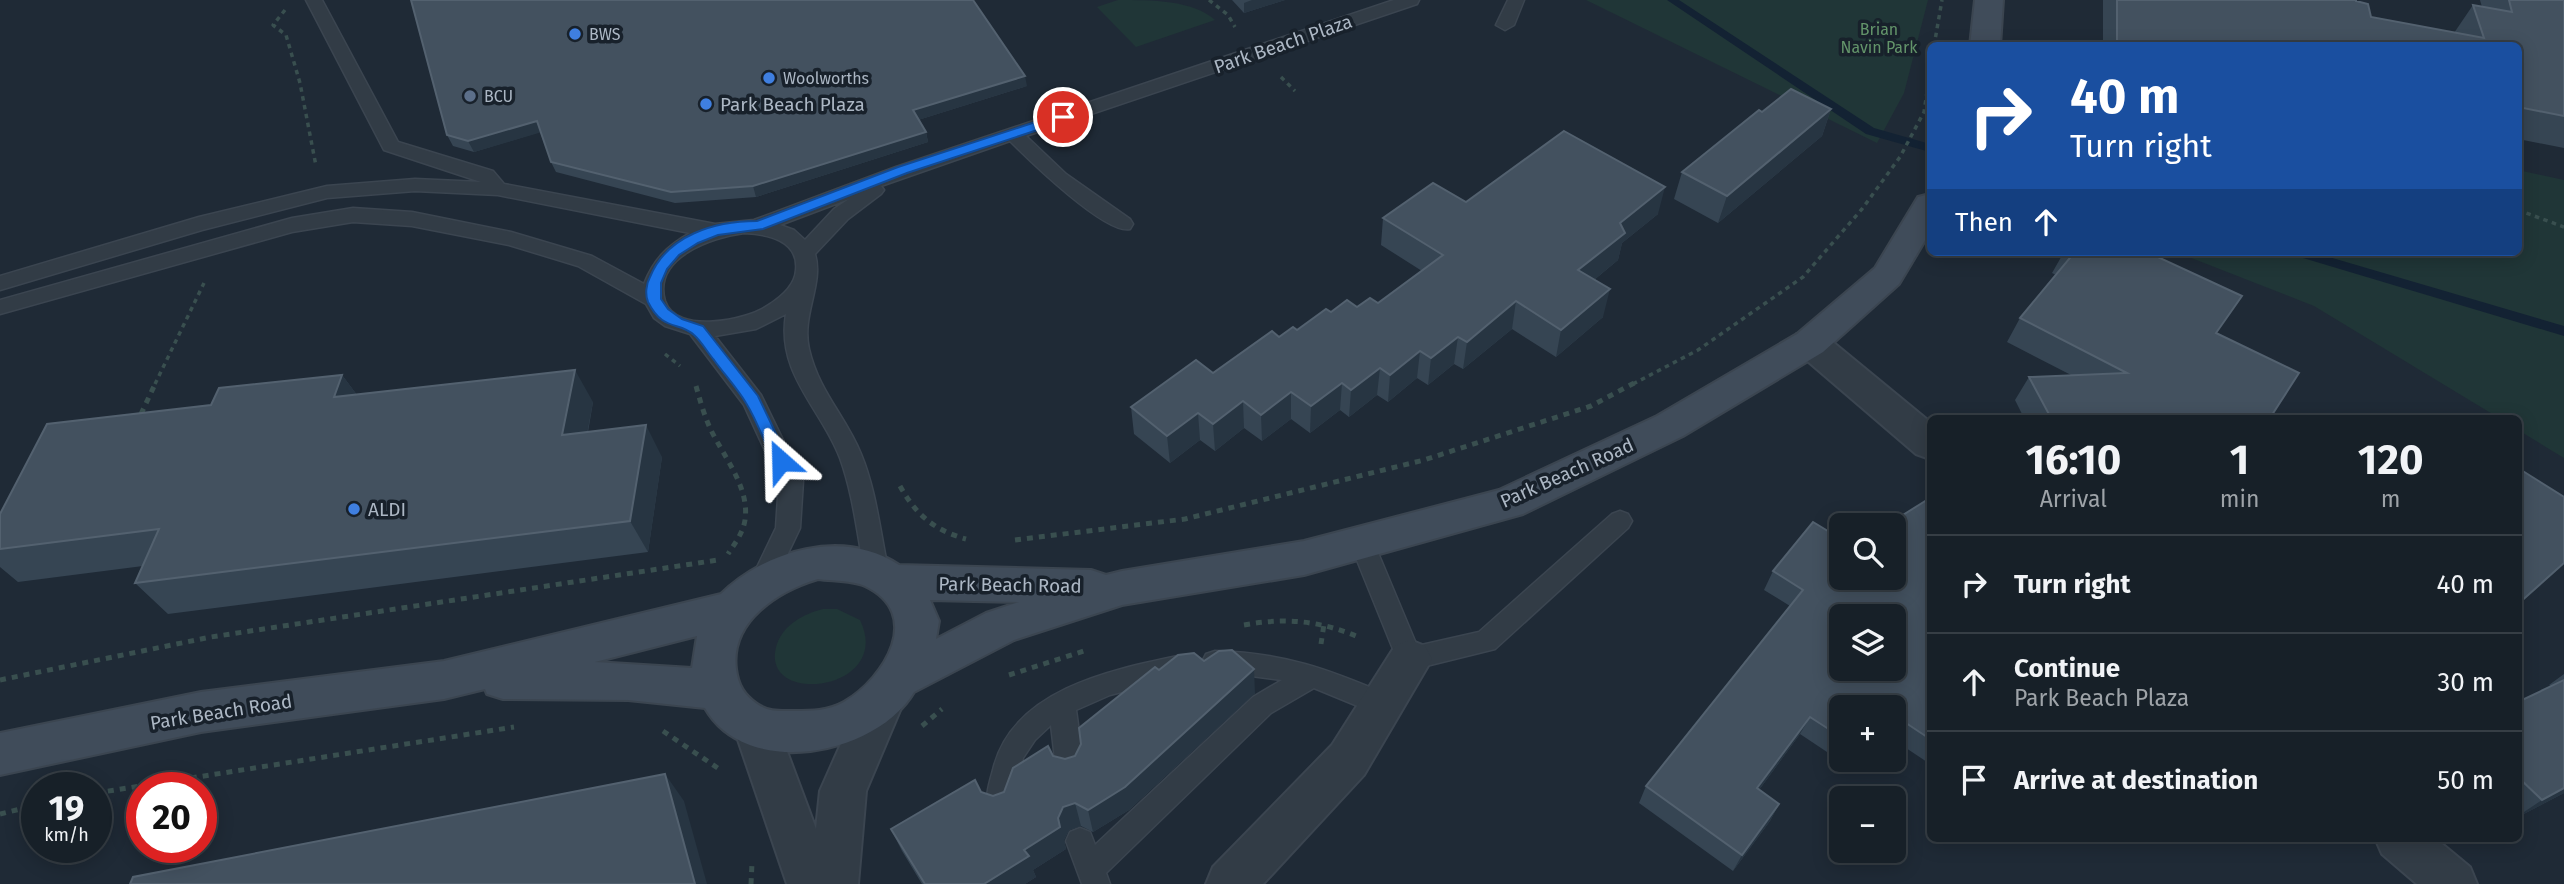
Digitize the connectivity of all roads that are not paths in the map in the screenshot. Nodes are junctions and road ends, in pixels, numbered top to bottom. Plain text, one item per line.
1 (314, 0) edge
2 (1411, 0) edge
3 (1516, 0) edge
4 (1989, 0) edge
5 (1505, 25) dead end
6 (1984, 42) edge
7 (1013, 134) junction
8 (903, 170) junction
9 (498, 189) junction
10 (1927, 210) edge
11 (1123, 224) dead end
12 (758, 226) junction
13 (715, 231) junction
14 (805, 251) junction
15 (0, 283) edge
16 (803, 284) junction
17 (654, 299) junction
18 (0, 307) edge
19 (698, 329) junction
20 (1810, 343) junction
21 (1927, 441) edge
22 (1620, 520) dead end
23 (1362, 542) junction
24 (887, 575) junction
25 (1122, 588) junction
26 (747, 597) junction
27 (1410, 659) junction
28 (1317, 664) junction
29 (444, 680) junction
30 (892, 689) junction
31 (717, 690) junction
32 (1062, 703) junction
33 (1382, 704) junction
34 (757, 728) junction
35 (0, 754) edge
36 (1070, 768) edge
37 (1000, 803) edge
38 (1080, 841) dead end
39 (2404, 842) edge
40 (1093, 876) edge
41 (811, 884) edge
42 (834, 884) edge
43 (1230, 884) edge
44 (2453, 884) edge

1 - 9 lane
2 - 7 lane, Park Beach Plaza
3 - 5 lane
4 - 6 street
7 - 8 lane, Park Beach Plaza
7 - 11 lane
8 - 12 lane, Park Beach Plaza
8 - 14 lane
9 - 13 lane
9 - 15 lane
10 - 20 street, Park Beach Road
12 - 13 lane
12 - 14 lane
13 - 17 lane
14 - 16 lane
16 - 19 lane
16 - 24 lane
17 - 18 lane
17 - 19 lane
19 - 26 lane
20 - 21 street
20 - 23 street, Park Beach Road
22 - 27 lane
23 - 25 street, Park Beach Road
23 - 27 lane
24 - 25 street, Park Beach Road
24 - 26 street
24 - 30 street
25 - 30 street, Park Beach Road
26 - 29 street, Park Beach Road
26 - 31 street
27 - 33 street
28 - 32 lane
28 - 33 lane
28 - 40 lane
29 - 31 street, Park Beach Road
29 - 35 street, Park Beach Road
30 - 34 street
30 - 42 street
31 - 34 street
32 - 36 lane
32 - 37 lane
33 - 43 street
34 - 41 street
38 - 40 lane
39 - 44 street

